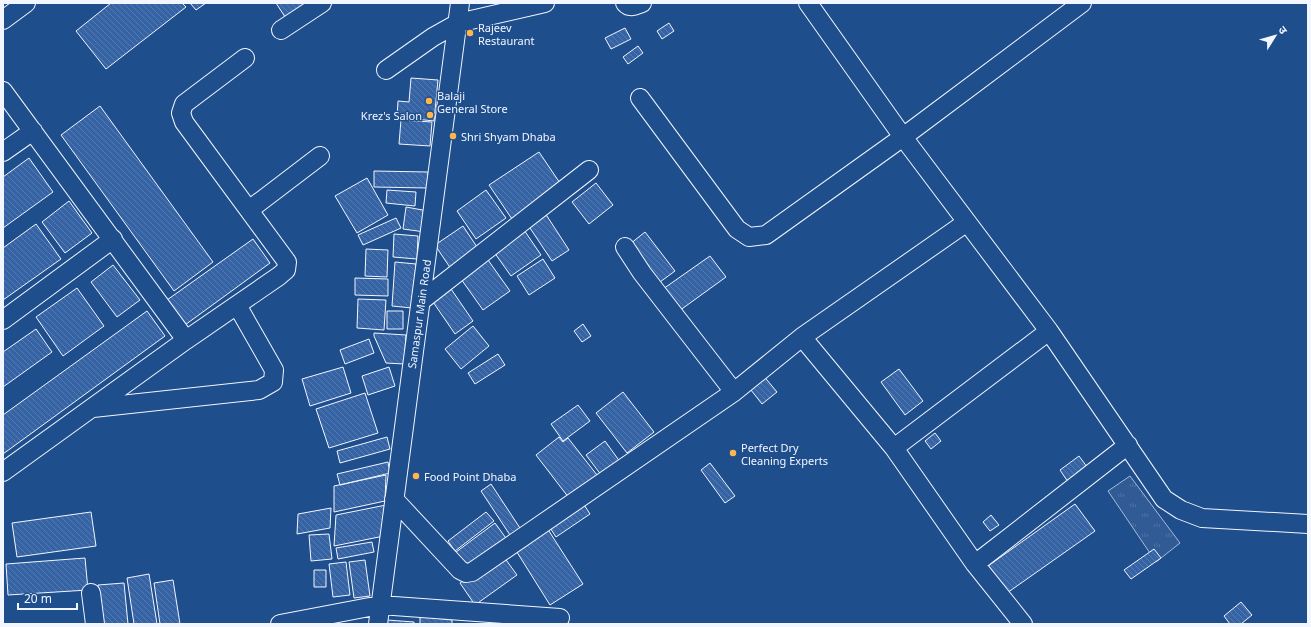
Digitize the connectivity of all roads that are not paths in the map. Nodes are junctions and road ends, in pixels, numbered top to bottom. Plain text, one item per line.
1 (26, 3) edge
2 (322, 3) edge
3 (460, 3) edge
4 (545, 3) edge
5 (625, 3) edge
6 (642, 3) edge
7 (808, 3) edge
8 (1082, 3) edge
9 (3, 20) edge
10 (458, 23) junction
11 (281, 30) dead end
12 (245, 58) dead end
13 (386, 70) dead end
14 (3, 91) edge
15 (640, 98) dead end
16 (33, 131) junction
17 (903, 137) junction
18 (3, 152) edge
19 (320, 156) dead end
20 (589, 170) dead end
21 (249, 210) junction
22 (967, 222) junction
23 (113, 240) junction
24 (625, 246) dead end
25 (421, 301) junction
26 (237, 305) junction
27 (3, 320) edge
28 (1049, 331) junction
29 (802, 337) junction
30 (186, 340) junction
31 (734, 392) junction
32 (92, 408) junction
33 (1128, 445) junction
34 (894, 448) junction
35 (3, 472) edge
36 (394, 499) junction
37 (1308, 524) edge
38 (975, 564) junction
39 (91, 593) dead end
40 (380, 604) junction
41 (560, 618) dead end
42 (95, 624) edge
43 (281, 624) edge
44 (378, 624) edge
45 (1023, 624) edge

1 - 9 street
2 - 11 street
3 - 10 street, Samaspur Main Road
4 - 10 street
5 - 6 street
7 - 17 street
8 - 17 street
10 - 13 street
10 - 25 street, Samaspur Main Road
12 - 21 street
14 - 16 street
15 - 17 street
16 - 18 street
16 - 23 street
17 - 22 street
19 - 21 street
20 - 25 street
21 - 26 street
22 - 28 street
22 - 29 street
23 - 27 street
23 - 30 street
24 - 31 street
25 - 36 street, Samaspur Main Road
26 - 30 street
26 - 32 street
28 - 33 street
28 - 34 street
29 - 31 street
29 - 34 street
30 - 32 street
31 - 36 street
32 - 35 street
33 - 37 street
33 - 38 street
34 - 38 street
36 - 40 street, Samaspur Main Road
38 - 45 street
39 - 42 street
40 - 41 street
40 - 43 street
40 - 44 street, Samaspur Main Road

